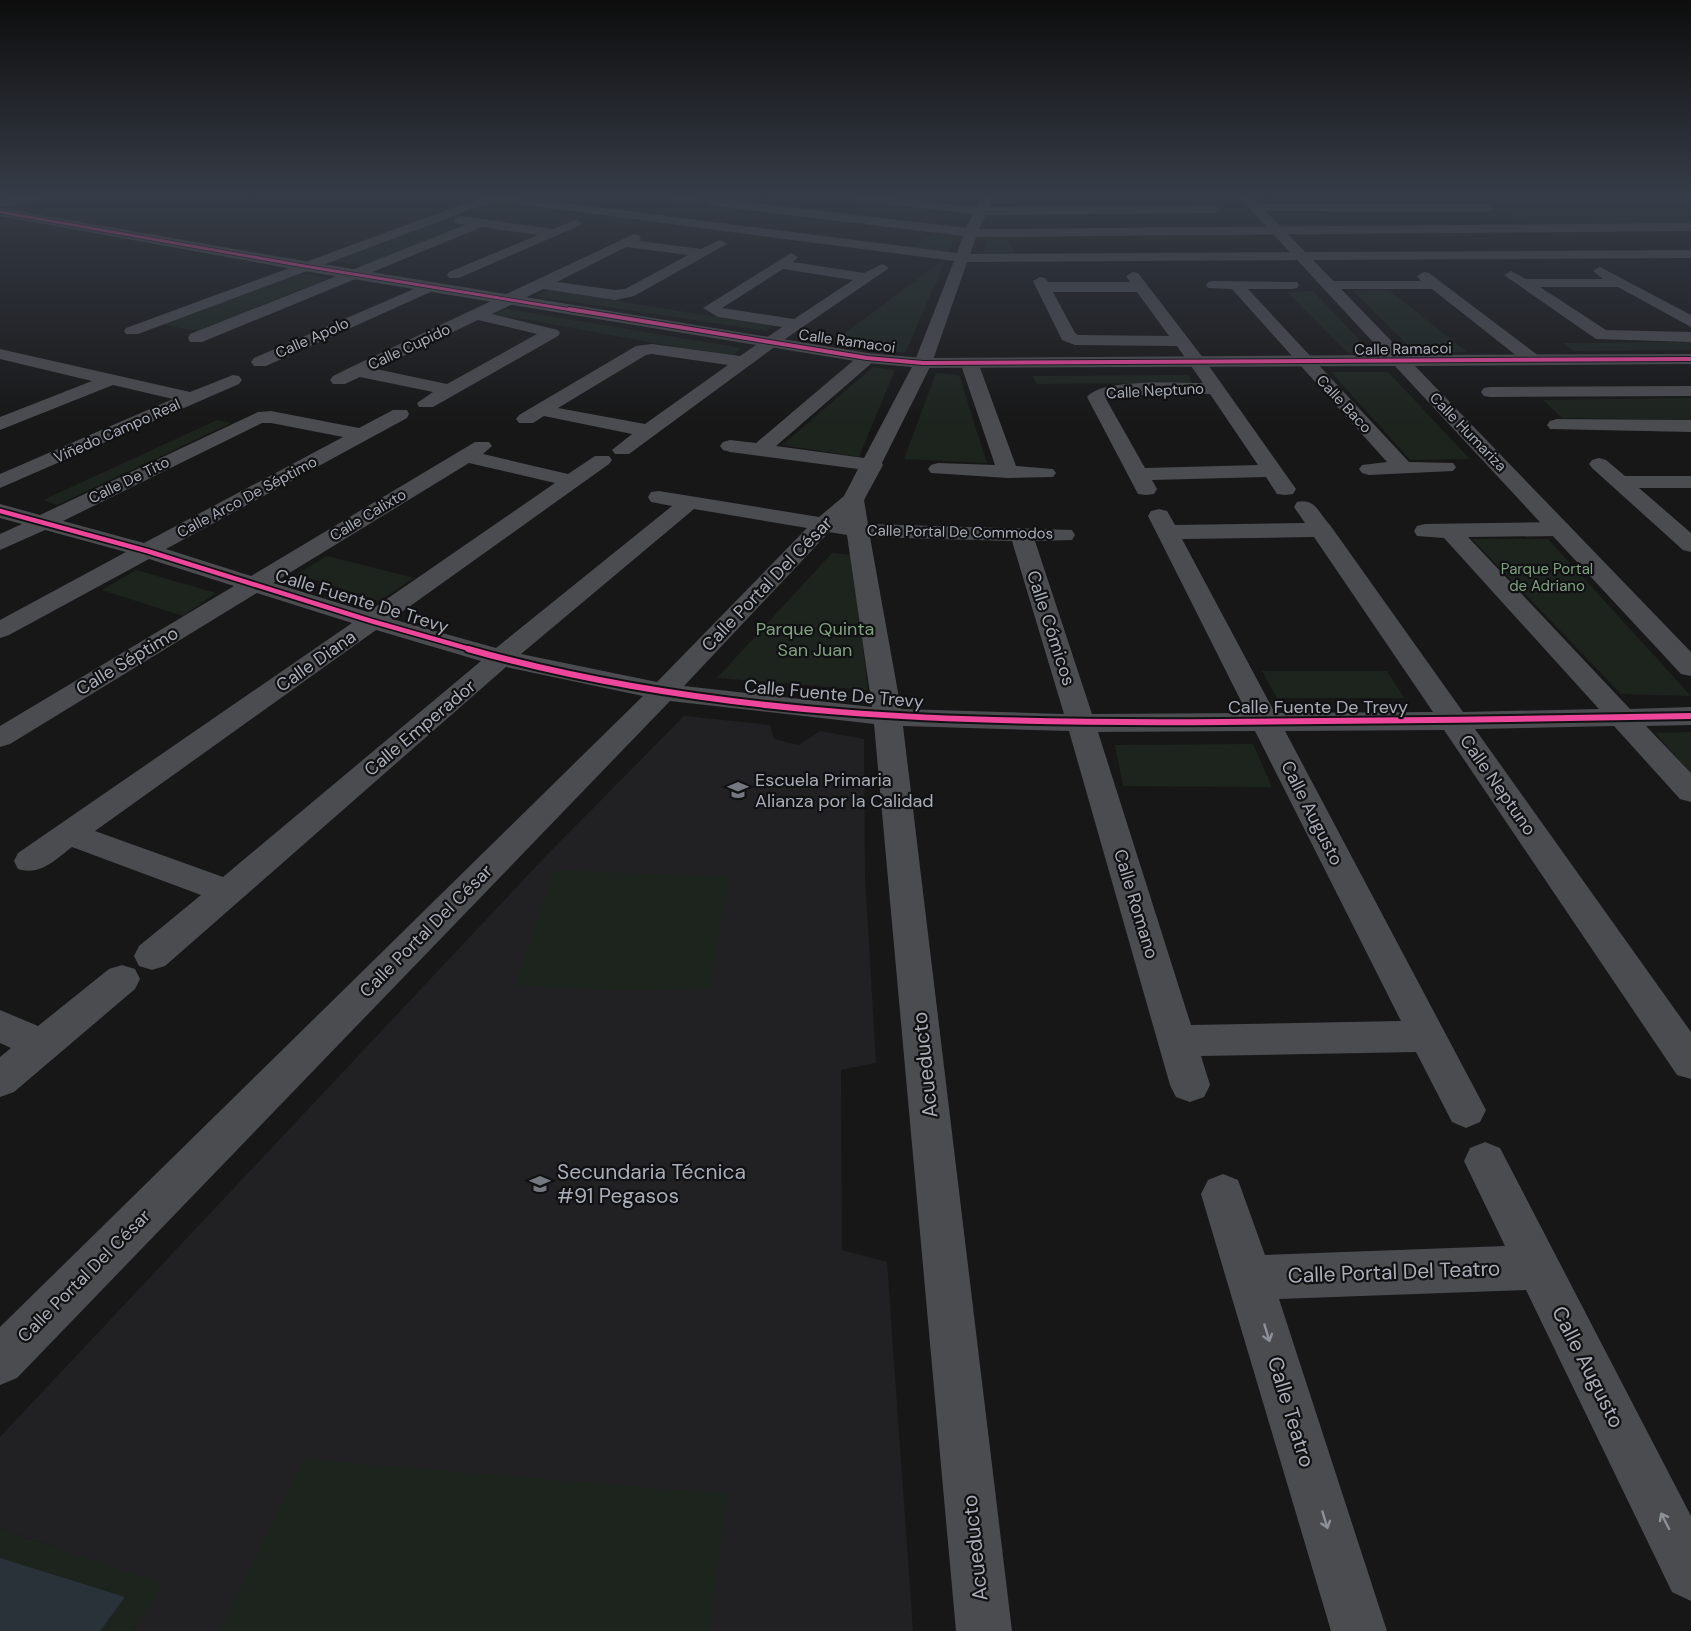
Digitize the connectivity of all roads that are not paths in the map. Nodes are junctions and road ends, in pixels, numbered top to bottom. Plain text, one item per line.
1 (288, 272) edge
2 (346, 272) edge
3 (364, 272) edge
4 (460, 272) edge
5 (566, 272) edge
6 (668, 272) edge
7 (768, 272) edge
8 (839, 272) edge
9 (875, 272) edge
10 (957, 272) edge
11 (1318, 272) edge
12 (1604, 272) edge
13 (359, 274) junction
14 (453, 275) dead end
15 (867, 278) junction
16 (1623, 283) junction
17 (542, 284) junction
18 (1213, 285) dead end
19 (1236, 285) junction
20 (1292, 285) dead end
21 (1330, 285) junction
22 (430, 287) junction
23 (511, 299) junction
24 (476, 315) junction
25 (1691, 322) edge
26 (796, 324) junction
27 (158, 330) dead end
28 (132, 331) dead end
29 (1691, 337) edge
30 (196, 338) junction
31 (1180, 341) junction
32 (771, 342) junction
33 (229, 345) dead end
34 (0, 354) edge
35 (261, 356) dead end
36 (867, 358) junction
37 (1668, 359) junction
38 (1691, 359) edge
39 (1533, 360) junction
40 (1400, 361) junction
41 (743, 362) junction
42 (1306, 362) junction
43 (34, 363) junction
44 (923, 363) junction
45 (1198, 363) junction
46 (969, 365) junction
47 (357, 371) junction
48 (9, 372) dead end
49 (1691, 374) edge
50 (110, 380) junction
51 (233, 380) dead end
52 (339, 380) dead end
53 (1214, 388) junction
54 (451, 390) junction
55 (1691, 391) edge
56 (1490, 392) dead end
57 (1520, 392) junction
58 (191, 398) junction
59 (426, 403) dead end
60 (400, 414) dead end
61 (0, 424) edge
62 (1557, 425) junction
63 (1691, 426) edge
64 (650, 431) junction
65 (362, 435) junction
66 (1579, 445) dead end
67 (730, 446) dead end
68 (622, 450) dead end
69 (760, 450) junction
70 (602, 460) dead end
71 (1599, 464) dead end
72 (873, 465) junction
73 (1446, 467) dead end
74 (1403, 468) junction
75 (938, 469) dead end
76 (1369, 469) dead end
77 (1273, 471) junction
78 (1008, 472) junction
79 (1046, 473) dead end
80 (0, 482) edge
81 (571, 482) junction
82 (1621, 482) junction
83 (1691, 482) edge
84 (659, 497) dead end
85 (690, 502) junction
86 (1152, 503) junction
87 (1304, 509) junction
88 (0, 511) edge
89 (844, 518) junction
90 (42, 522) junction
91 (1560, 529) junction
92 (1425, 531) dead end
93 (1450, 531) junction
94 (1021, 534) junction
95 (1064, 535) dead end
96 (0, 543) edge
97 (1691, 545) edge
98 (147, 551) junction
99 (254, 583) junction
100 (371, 621) junction
101 (0, 630) edge
102 (501, 658) junction
103 (1691, 668) edge
104 (663, 692) junction
105 (1622, 716) junction
106 (1691, 716) edge
107 (888, 717) junction
108 (1453, 722) junction
109 (1081, 723) junction
110 (1266, 723) junction
111 (0, 738) edge
112 (1691, 792) edge
113 (69, 834) junction
114 (30, 861) dead end
115 (227, 891) junction
116 (152, 956) dead end
117 (122, 979) dead end
118 (1676, 1020) edge
119 (0, 1025) edge
120 (1428, 1036) junction
121 (1177, 1041) junction
122 (42, 1046) junction
123 (1691, 1063) edge
124 (0, 1080) edge
125 (1190, 1084) dead end
126 (1466, 1110) dead end
127 (1485, 1161) dead end
128 (1223, 1194) dead end
129 (1538, 1267) junction
130 (1250, 1278) junction
131 (0, 1361) edge
132 (1691, 1573) edge
133 (984, 1631) edge
134 (1359, 1631) edge

1 - 28 street
2 - 13 street, Calle Ramacoi
3 - 13 street
4 - 14 street
5 - 17 street, Calle Cupido
6 - 17 street
7 - 26 street
8 - 15 street
9 - 15 street
10 - 44 street
11 - 21 street, Calle Humariza
12 - 16 street
13 - 22 street, Calle Ramacoi
13 - 30 street
15 - 26 street
16 - 25 street
16 - 29 street
17 - 23 street, Calle Cupido
18 - 19 street
19 - 20 street
19 - 42 street, Calle Baco
21 - 39 street
21 - 40 street, Calle Humariza
22 - 23 street, Calle Ramacoi
22 - 35 street, Calle Apolo
23 - 24 street, Calle Cupido
23 - 32 street, Calle Ramacoi
24 - 47 street, Calle Cupido
24 - 54 street
26 - 32 street
27 - 30 street
30 - 33 street
31 - 31 street, Calle Neptuno
31 - 45 street, Calle Neptuno
32 - 36 street, Calle Ramacoi
32 - 41 street
34 - 43 street
36 - 44 street, Calle Ramacoi
36 - 69 street
37 - 38 street, Calle Ramacoi
37 - 39 street, Calle Ramacoi
37 - 49 street
39 - 40 street, Calle Ramacoi
40 - 42 street, Calle Ramacoi
40 - 91 street, Calle Humariza
41 - 64 street
41 - 64 street
42 - 45 street, Calle Ramacoi
42 - 74 street, Calle Baco
43 - 48 street
43 - 50 street
44 - 46 street, Calle Ramacoi
44 - 72 street
45 - 46 street, Calle Ramacoi
45 - 53 street, Calle Neptuno
46 - 78 street
47 - 52 street, Calle Cupido
47 - 54 street
50 - 58 street
50 - 61 street
51 - 58 street, Viñedo Campo Real
53 - 77 street, Calle Neptuno
53 - 86 street, Calle Neptuno
54 - 59 street
55 - 57 street
56 - 57 street
57 - 62 street
58 - 80 street, Viñedo Campo Real
60 - 65 street, Calle Arco De Séptimo
62 - 63 street
62 - 66 street
64 - 68 street
65 - 90 street, Calle De Tito
65 - 98 street, Calle Arco De Séptimo
67 - 69 street
69 - 72 street
70 - 81 street, Calle Diana
71 - 82 street
72 - 89 street
73 - 74 street
74 - 76 street
75 - 78 street
77 - 86 street
77 - 87 street, Calle Neptuno
78 - 79 street
81 - 99 street, Calle Calixto
81 - 100 street, Calle Diana
82 - 83 street
82 - 97 street
84 - 85 street, Calle Portal De Commodos
85 - 89 street, Calle Portal De Commodos
85 - 102 street, Calle Emperador
86 - 87 street
86 - 110 street, Calle Augusto
87 - 108 street, Calle Neptuno
88 - 90 street, Calle Fuente De Trevy
89 - 94 street, Calle Portal De Commodos
89 - 104 street, Calle Portal Del César
89 - 107 street, Acueducto
90 - 96 street, Calle De Tito
90 - 98 street, Calle Fuente De Trevy
91 - 93 street
91 - 103 street, Calle Humariza
92 - 93 street
93 - 105 street
94 - 95 street, Calle Portal De Commodos
94 - 109 street, Calle Cómicos
98 - 99 street, Calle Fuente De Trevy
98 - 101 street, Calle Arco De Séptimo
99 - 100 street, Calle Fuente De Trevy
99 - 111 street, Calle Séptimo
100 - 102 street, Calle Fuente De Trevy
100 - 113 street, Calle Diana
102 - 104 street, Calle Fuente De Trevy
102 - 115 street, Calle Emperador
104 - 107 street, Calle Fuente De Trevy
104 - 131 street, Calle Portal Del César
105 - 106 street, Calle Fuente De Trevy
105 - 108 street, Calle Fuente De Trevy
105 - 112 street
107 - 109 street, Calle Fuente De Trevy
107 - 133 street, Acueducto
108 - 110 street, Calle Fuente De Trevy
108 - 118 street, Calle Neptuno
109 - 110 street, Calle Fuente De Trevy
109 - 121 street, Calle Romano
110 - 120 street, Calle Augusto
113 - 114 street, Calle Diana
113 - 115 street
115 - 116 street, Calle Emperador
117 - 122 street
118 - 123 street, Calle Neptuno
119 - 122 street
120 - 121 street
120 - 126 street, Calle Augusto
121 - 125 street, Calle Romano
122 - 124 street
127 - 129 street, Calle Augusto
128 - 130 street, Calle Teatro
129 - 130 street, Calle Portal Del Teatro
132 -> 129 street, Calle Augusto
130 -> 134 street, Calle Teatro

